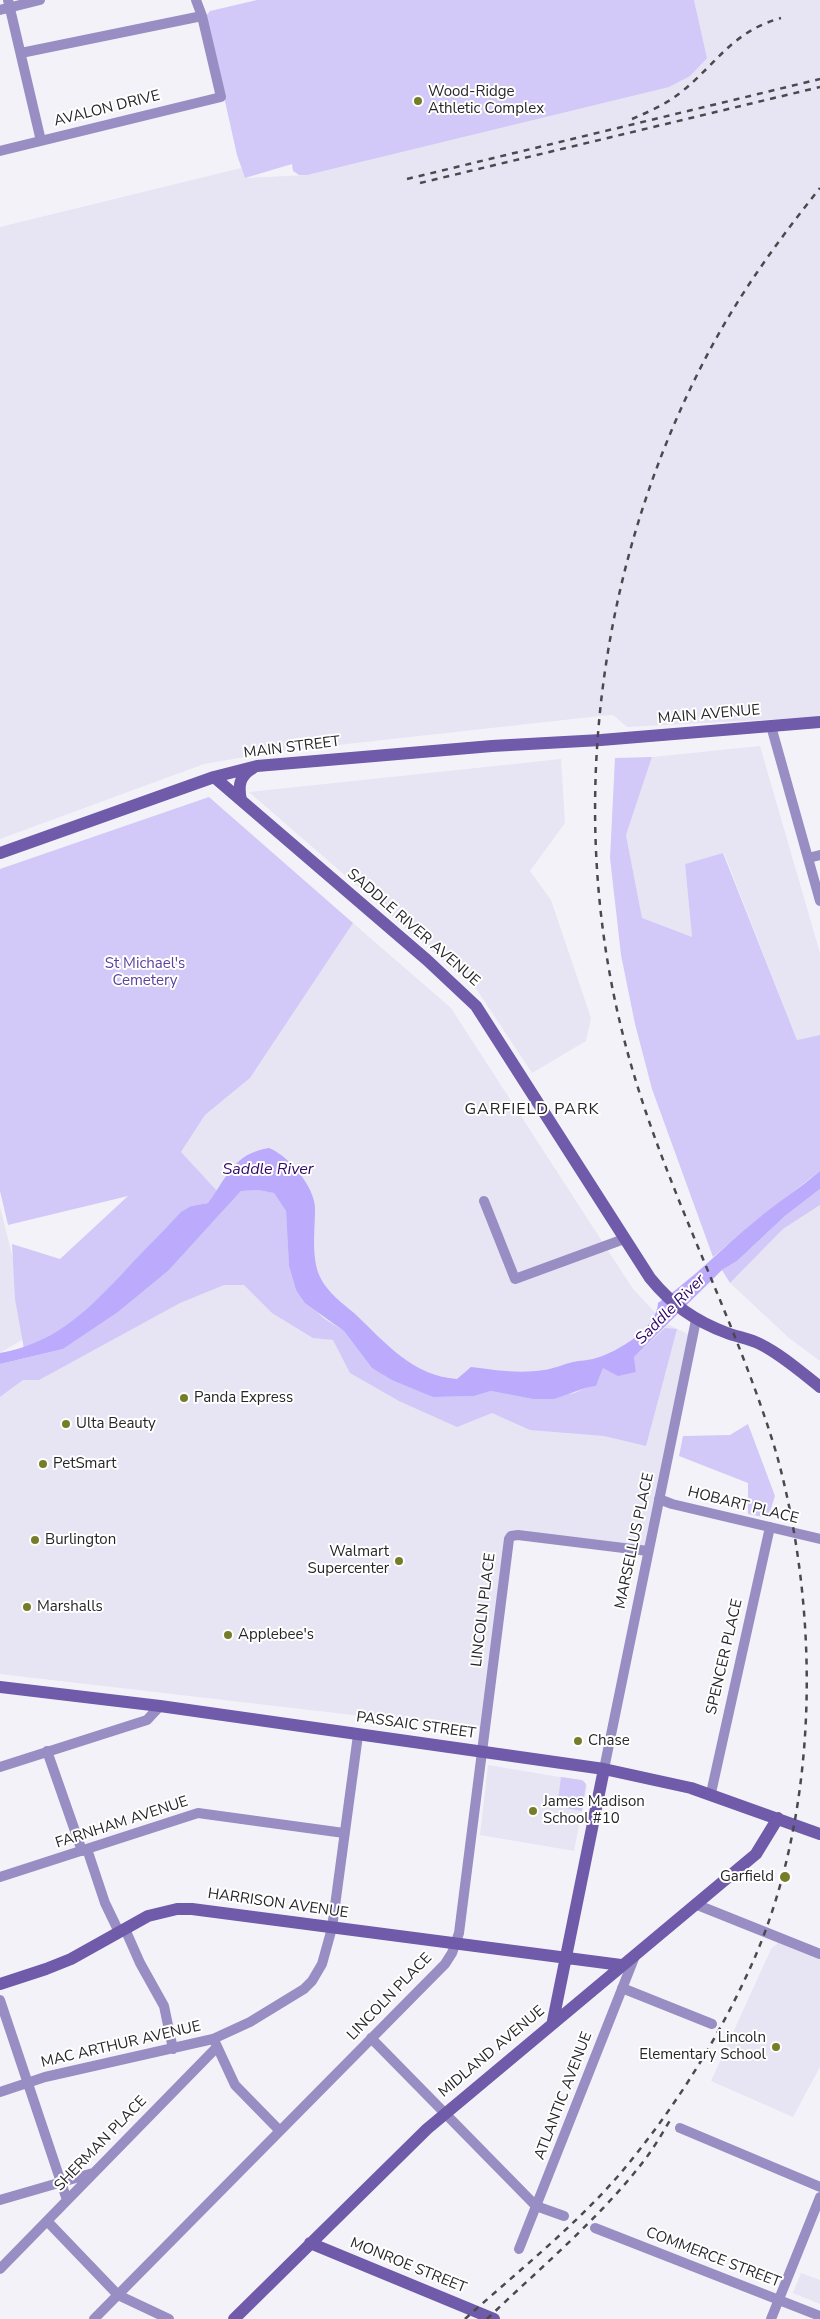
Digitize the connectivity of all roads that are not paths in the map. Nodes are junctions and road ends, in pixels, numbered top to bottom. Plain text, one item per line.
1 (40, 0) edge
2 (196, 0) edge
3 (6, 6) edge
4 (202, 16) junction
5 (21, 53) junction
6 (41, 141) junction
7 (0, 150) edge
8 (820, 722) edge
9 (771, 726) junction
10 (600, 740) joint
11 (257, 766) junction
12 (214, 777) junction
13 (241, 800) junction
14 (0, 853) edge
15 (820, 855) edge
16 (808, 858) junction
17 (820, 902) edge
18 (484, 1201) dead end
19 (624, 1239) junction
20 (693, 1318) junction
21 (820, 1386) edge
22 (659, 1499) junction
23 (770, 1527) junction
24 (820, 1539) edge
25 (648, 1551) junction
26 (0, 1687) edge
27 (160, 1706) junction
28 (358, 1735) junction
29 (47, 1751) junction
30 (481, 1751) junction
31 (0, 1767) edge
32 (604, 1769) junction
33 (711, 1794) junction
34 (778, 1818) junction
35 (818, 1829) edge
36 (344, 1833) junction
37 (84, 1850) junction
38 (0, 1877) edge
39 (695, 1904) junction
40 (332, 1928) junction
41 (122, 1930) junction
42 (456, 1944) junction
43 (636, 1953) junction
44 (820, 1954) edge
45 (565, 1958) junction
46 (621, 1965) junction
47 (0, 1984) edge
48 (622, 1988) junction
49 (0, 2000) edge
50 (553, 2021) junction
51 (712, 2024) dead end
52 (371, 2038) junction
53 (215, 2043) junction
54 (173, 2049) junction
55 (28, 2082) junction
56 (0, 2092) edge
57 (445, 2113) junction
58 (680, 2128) dead end
59 (280, 2131) junction
60 (95, 2173) junction
61 (62, 2182) junction
62 (820, 2187) edge
63 (820, 2197) edge
64 (0, 2200) edge
65 (68, 2200) junction
66 (536, 2206) junction
67 (564, 2216) dead end
68 (47, 2221) junction
69 (595, 2228) dead end
70 (310, 2244) junction
71 (519, 2249) dead end
72 (0, 2269) edge
73 (118, 2295) junction
74 (779, 2299) junction
75 (820, 2316) edge
76 (94, 2319) edge
77 (169, 2319) edge
78 (234, 2319) edge
79 (493, 2319) edge
80 (771, 2319) edge

1 - 3 street
2 - 4 street
3 - 5 street
4 - 5 street
4 - 6 street, AVALON DRIVE
5 - 6 street
6 - 7 street, AVALON DRIVE
8 - 9 street, MAIN AVENUE
9 - 10 street, MAIN AVENUE
9 - 16 street
10 - 11 street, MAIN STREET
11 - 12 street, MAIN STREET
11 - 13 street
12 - 13 street, SADDLE RIVER AVENUE
12 - 14 street, MAIN STREET
13 - 19 street, SADDLE RIVER AVENUE
15 - 16 street
16 - 17 street
18 - 19 street
19 - 20 street, SADDLE RIVER AVENUE
20 - 21 street, SADDLE RIVER AVENUE
20 - 22 street, MARSELLUS PLACE
22 - 23 street, HOBART PLACE
22 - 25 street, MARSELLUS PLACE
23 - 24 street, HOBART PLACE
23 - 33 street, SPENCER PLACE
25 - 30 street, LINCOLN PLACE
25 - 32 street, MARSELLUS PLACE
26 - 27 street, PASSAIC STREET
27 - 28 street, PASSAIC STREET
27 - 29 street
28 - 30 street, PASSAIC STREET
28 - 36 street, MAC ARTHUR AVENUE
29 - 31 street
29 - 37 street
30 - 32 street, PASSAIC STREET
30 - 42 street, LINCOLN PLACE
32 - 33 street, PASSAIC STREET
32 - 45 street
33 - 34 street, PASSAIC STREET
34 - 35 street, PASSAIC STREET
34 - 39 street, MIDLAND AVENUE
36 - 37 street, FARNHAM AVENUE
36 - 40 street, MAC ARTHUR AVENUE
37 - 38 street, FARNHAM AVENUE
37 - 41 street
39 - 43 street, MIDLAND AVENUE
39 - 44 street
40 - 41 street, HARRISON AVENUE
40 - 42 street, HARRISON AVENUE
40 - 53 street, MAC ARTHUR AVENUE
41 - 47 street, HARRISON AVENUE
41 - 54 street
42 - 45 street, HARRISON AVENUE
42 - 52 street, LINCOLN PLACE
43 - 46 street, MIDLAND AVENUE
43 - 48 street, ATLANTIC AVENUE
45 - 46 street, HARRISON AVENUE
45 - 50 street
46 - 50 street, MIDLAND AVENUE
48 - 51 street
48 - 66 street, ATLANTIC AVENUE
49 - 55 street
50 - 57 street, MIDLAND AVENUE
52 - 57 street
52 - 59 street, LINCOLN PLACE
53 - 54 street, MAC ARTHUR AVENUE
53 - 59 street
53 - 60 street, SHERMAN PLACE
54 - 55 street, MAC ARTHUR AVENUE
55 - 56 street, MAC ARTHUR AVENUE
55 - 61 street
57 - 66 street
57 - 70 street, MIDLAND AVENUE
58 - 62 street
59 - 73 street, LINCOLN PLACE
60 - 61 street
60 - 65 street, SHERMAN PLACE
61 - 64 street
61 - 65 street
63 - 74 street
65 - 68 street, SHERMAN PLACE
66 - 67 street
66 - 71 street, ATLANTIC AVENUE
68 - 72 street, SHERMAN PLACE
68 - 73 street
69 - 74 street, COMMERCE STREET
70 - 78 street, MIDLAND AVENUE
70 - 79 street, MONROE STREET
73 - 76 street, LINCOLN PLACE
73 - 77 street
74 - 75 street, COMMERCE STREET
74 - 80 street

